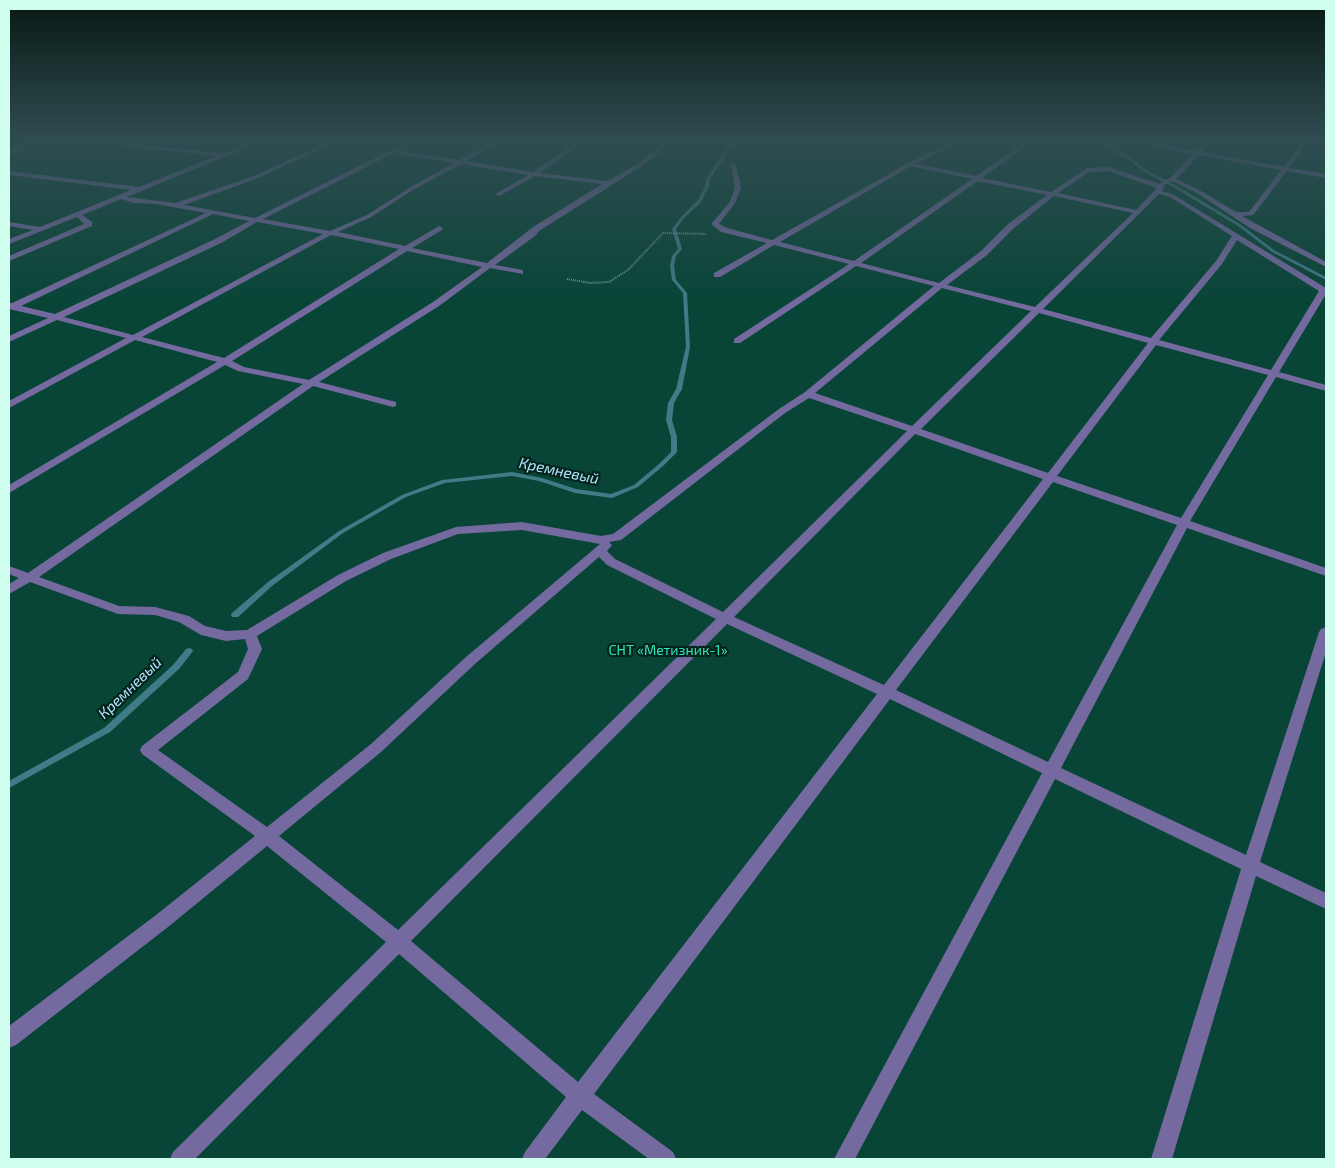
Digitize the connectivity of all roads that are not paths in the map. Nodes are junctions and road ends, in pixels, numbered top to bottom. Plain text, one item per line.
1 (1054, 194) edge
2 (126, 195) edge
3 (207, 195) edge
4 (308, 195) edge
5 (403, 195) edge
6 (590, 195) edge
7 (736, 195) edge
8 (857, 195) edge
9 (954, 195) edge
10 (1056, 195) edge
11 (1154, 195) edge
12 (1170, 195) edge
13 (1203, 195) edge
14 (1266, 195) edge
15 (122, 196) junction
16 (176, 206) junction
17 (212, 212) junction
18 (1138, 212) junction
19 (77, 214) junction
20 (1237, 214) junction
21 (256, 220) junction
22 (9, 224) edge
23 (440, 228) dead end
24 (41, 229) junction
25 (330, 233) junction
26 (1236, 235) junction
27 (9, 242) edge
28 (774, 242) junction
29 (407, 249) junction
30 (9, 259) edge
31 (856, 263) junction
32 (1326, 264) edge
33 (489, 265) junction
34 (520, 272) dead end
35 (717, 275) dead end
36 (942, 285) junction
37 (1325, 291) edge
38 (10, 306) edge
39 (1037, 310) junction
40 (53, 317) junction
41 (134, 338) junction
42 (9, 339) edge
43 (737, 341) dead end
44 (1153, 342) junction
45 (225, 361) junction
46 (1272, 374) junction
47 (311, 383) junction
48 (1326, 388) edge
49 (808, 394) junction
50 (393, 404) dead end
51 (9, 406) edge
52 (914, 430) junction
53 (1049, 477) junction
54 (9, 490) edge
55 (1183, 524) junction
56 (617, 538) junction
57 (599, 550) junction
58 (9, 570) edge
59 (1326, 572) edge
60 (29, 578) junction
61 (9, 590) edge
62 (725, 618) junction
63 (1326, 632) edge
64 (250, 634) junction
65 (887, 692) junction
66 (1051, 771) junction
67 (268, 837) junction
68 (1251, 865) junction
69 (1326, 902) edge
70 (399, 942) junction
71 (9, 1038) edge
72 (580, 1096) junction
73 (180, 1159) edge
74 (532, 1159) edge
75 (666, 1159) edge
76 (844, 1159) edge
77 (1162, 1159) edge

1 - 36 lane
2 - 15 lane
3 - 16 lane
4 - 21 lane
5 - 25 lane
6 - 33 lane
7 - 28 lane
8 - 28 lane
9 - 31 lane
10 - 18 lane
11 - 18 lane
12 - 26 lane
13 - 20 lane
14 - 20 lane
15 - 16 lane
15 - 19 lane
16 - 17 lane
17 - 21 lane
17 - 38 lane
18 - 39 lane
19 - 24 lane
19 - 30 lane
20 - 32 lane
21 - 25 lane
21 - 40 lane
22 - 24 lane
23 - 29 lane
24 - 27 lane
25 - 29 lane
25 - 41 lane
26 - 37 lane
26 - 44 lane
28 - 31 lane
28 - 35 lane
29 - 33 lane
29 - 45 lane
31 - 36 lane
31 - 43 lane
33 - 34 lane
33 - 47 lane
36 - 39 lane
36 - 49 lane
37 - 46 lane
38 - 40 lane
39 - 44 lane
39 - 52 lane
40 - 41 lane
40 - 42 lane
41 - 45 lane
41 - 51 lane
44 - 46 lane
44 - 53 lane
45 - 47 lane
45 - 54 lane
46 - 48 lane
46 - 55 lane
47 - 50 lane
47 - 60 lane
49 - 52 lane
49 - 56 lane
52 - 53 lane
52 - 62 lane
53 - 55 lane
53 - 65 lane
55 - 59 lane
55 - 66 lane
56 - 57 lane
56 - 64 lane
57 - 62 lane
57 - 67 lane
58 - 60 lane
60 - 61 lane
60 - 64 lane
62 - 65 lane
62 - 70 lane
63 - 68 lane
64 - 67 lane
65 - 66 lane
65 - 72 lane
66 - 68 lane
66 - 76 lane
67 - 70 lane
67 - 71 lane
68 - 69 lane
68 - 77 lane
70 - 72 lane
70 - 73 lane
72 - 74 lane
72 - 75 lane

